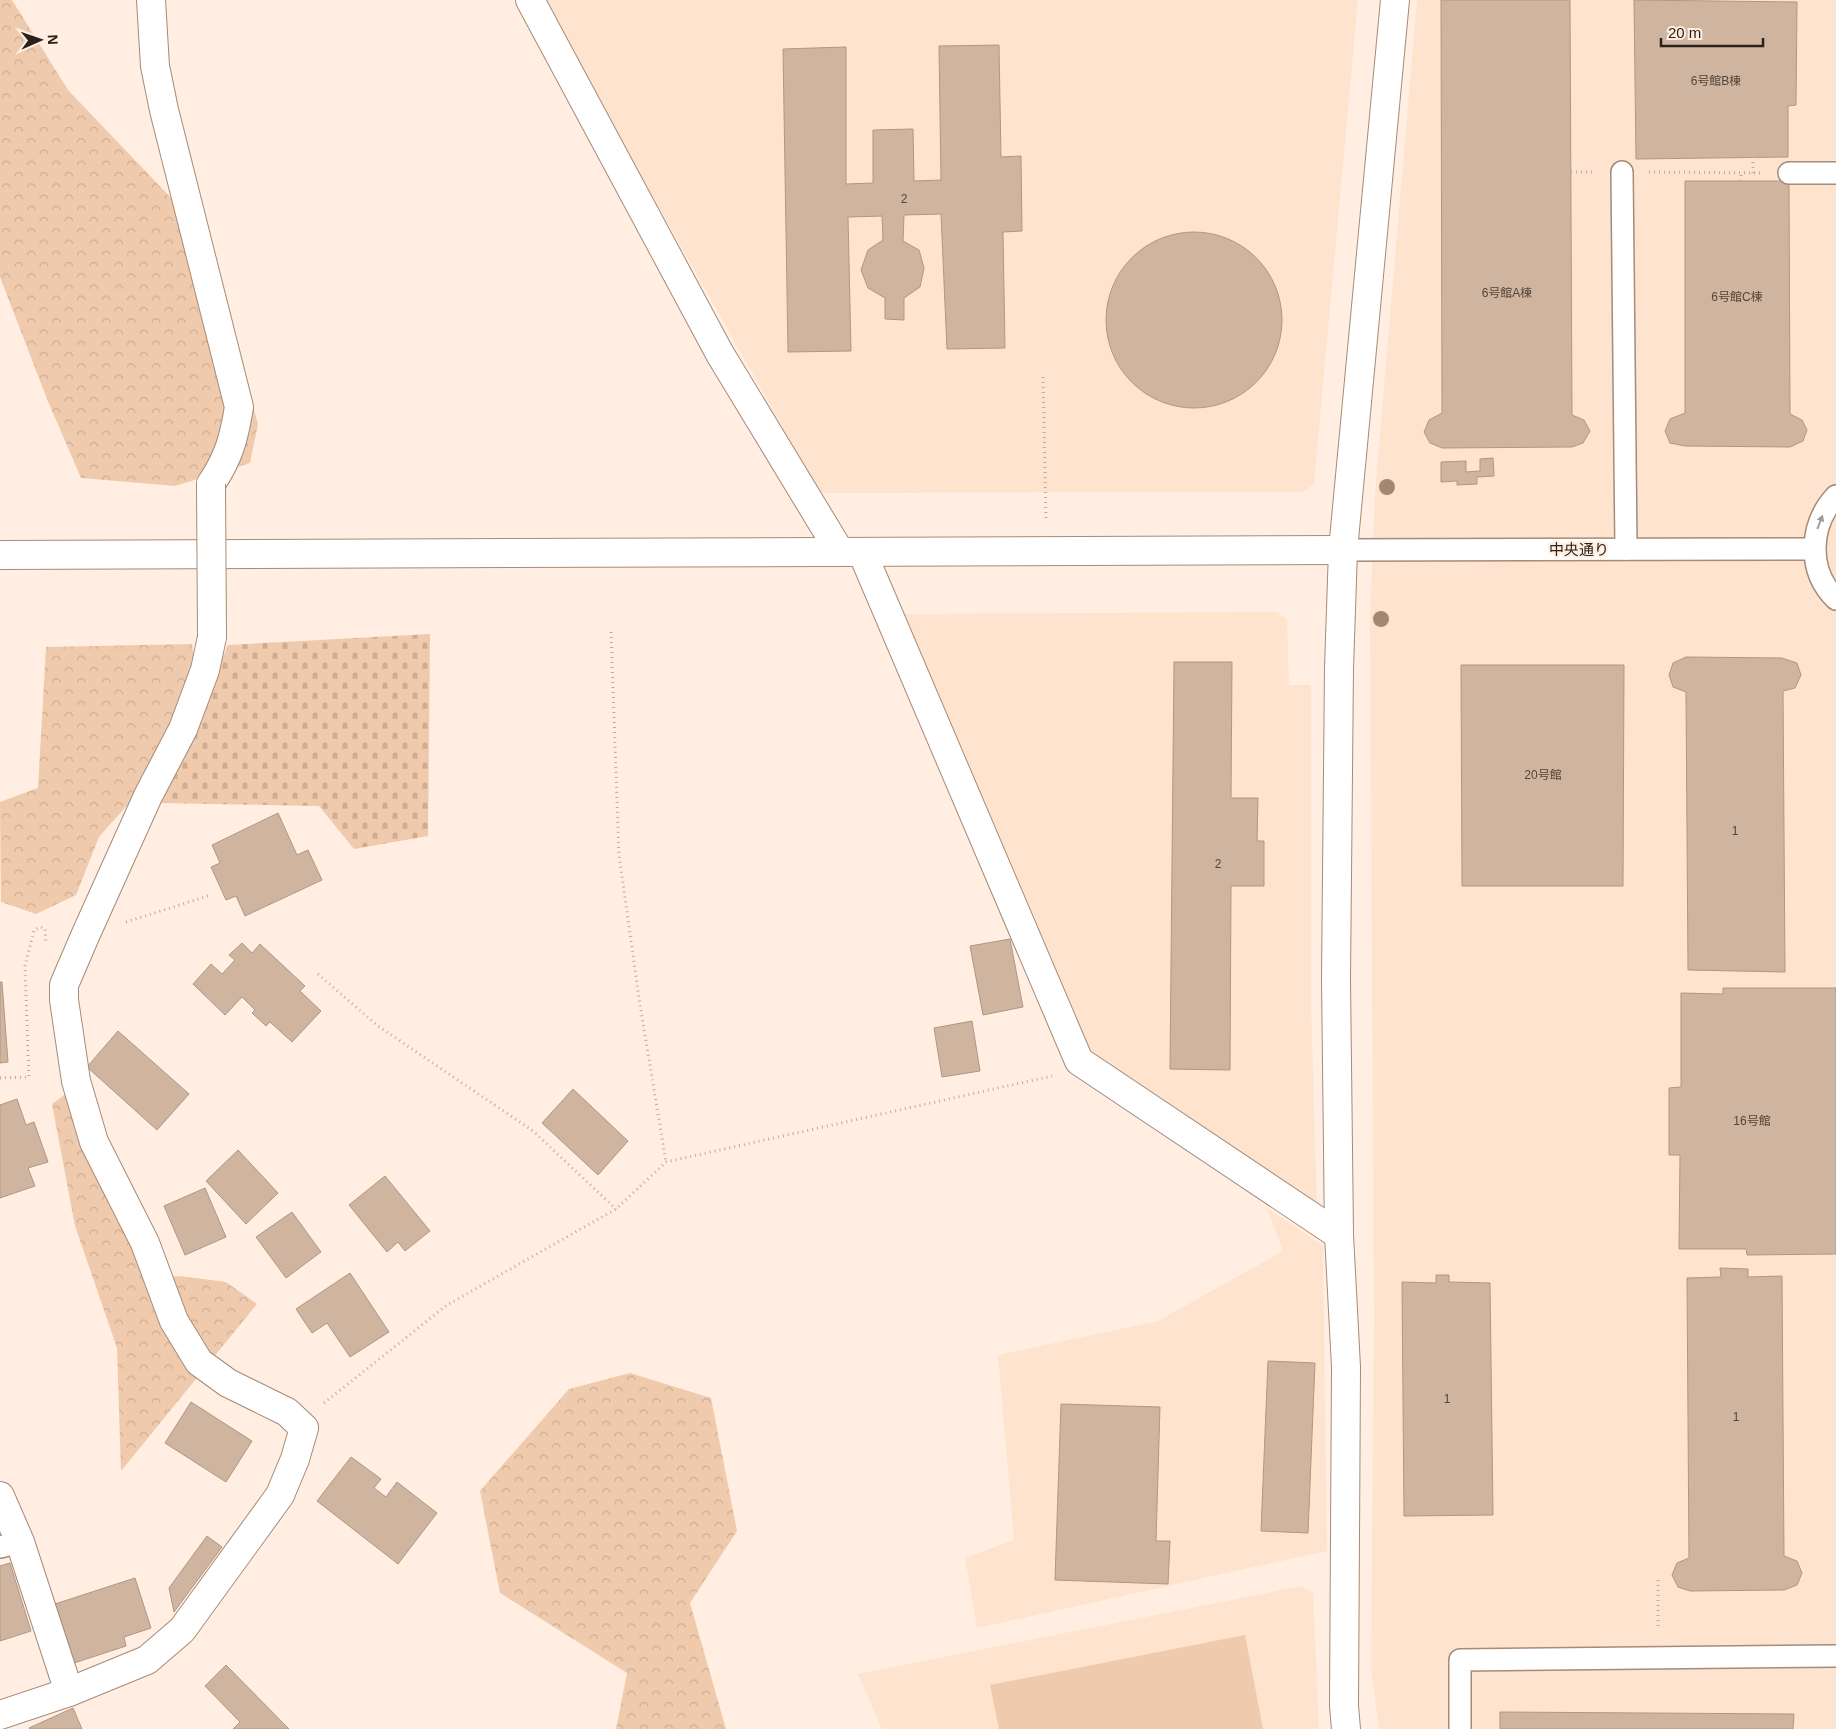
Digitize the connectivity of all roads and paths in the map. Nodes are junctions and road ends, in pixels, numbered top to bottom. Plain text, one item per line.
1 (151, 0) edge
2 (530, 0) edge
3 (1396, 0) edge
4 (1753, 158) dead end
5 (1571, 172) dead end
6 (1622, 172) junction
7 (1741, 173) junction
8 (1753, 173) junction
9 (1789, 173) joint
10 (1836, 173) edge
11 (1741, 181) dead end
12 (1043, 376) dead end
13 (1836, 496) edge
14 (1343, 550) junction
15 (1626, 550) junction
16 (1814, 550) junction
17 (1046, 551) junction
18 (851, 552) junction
19 (0, 556) edge
20 (1836, 599) edge
21 (611, 632) dead end
22 (211, 895) dead end
23 (85, 936) junction
24 (318, 974) dead end
25 (1079, 1061) junction
26 (666, 1162) junction
27 (616, 1209) junction
28 (1339, 1235) junction
29 (304, 1428) junction
30 (0, 1496) edge
31 (10, 1545) edge
32 (1658, 1580) dead end
33 (1836, 1656) edge
34 (1658, 1658) junction
35 (69, 1692) junction
36 (0, 1715) edge
37 (1346, 1729) edge
38 (1460, 1729) edge

1 - 23 street, bridge
2 - 18 street
3 - 14 street
4 - 8 path
5 - 6 path
6 - 7 path
6 - 15 lane
7 - 8 path
7 - 11 path
8 - 9 path
9 - 10 lane
12 - 17 path
16 -> 13 lane
14 - 15 lane, 中央通り
14 - 17 street
14 - 28 street
15 - 16 lane, 中央通り
16 - 20 lane
17 - 18 street
18 - 19 street
18 - 25 street
21 - 26 path
22 - 23 path
23 - 29 street
24 - 27 path
25 - 26 path
25 - 28 street
26 - 27 path
27 - 29 path
28 - 37 street
29 - 35 street
30 - 31 street
31 - 35 street
32 - 34 path
33 - 34 lane
34 - 38 lane
35 - 36 street

